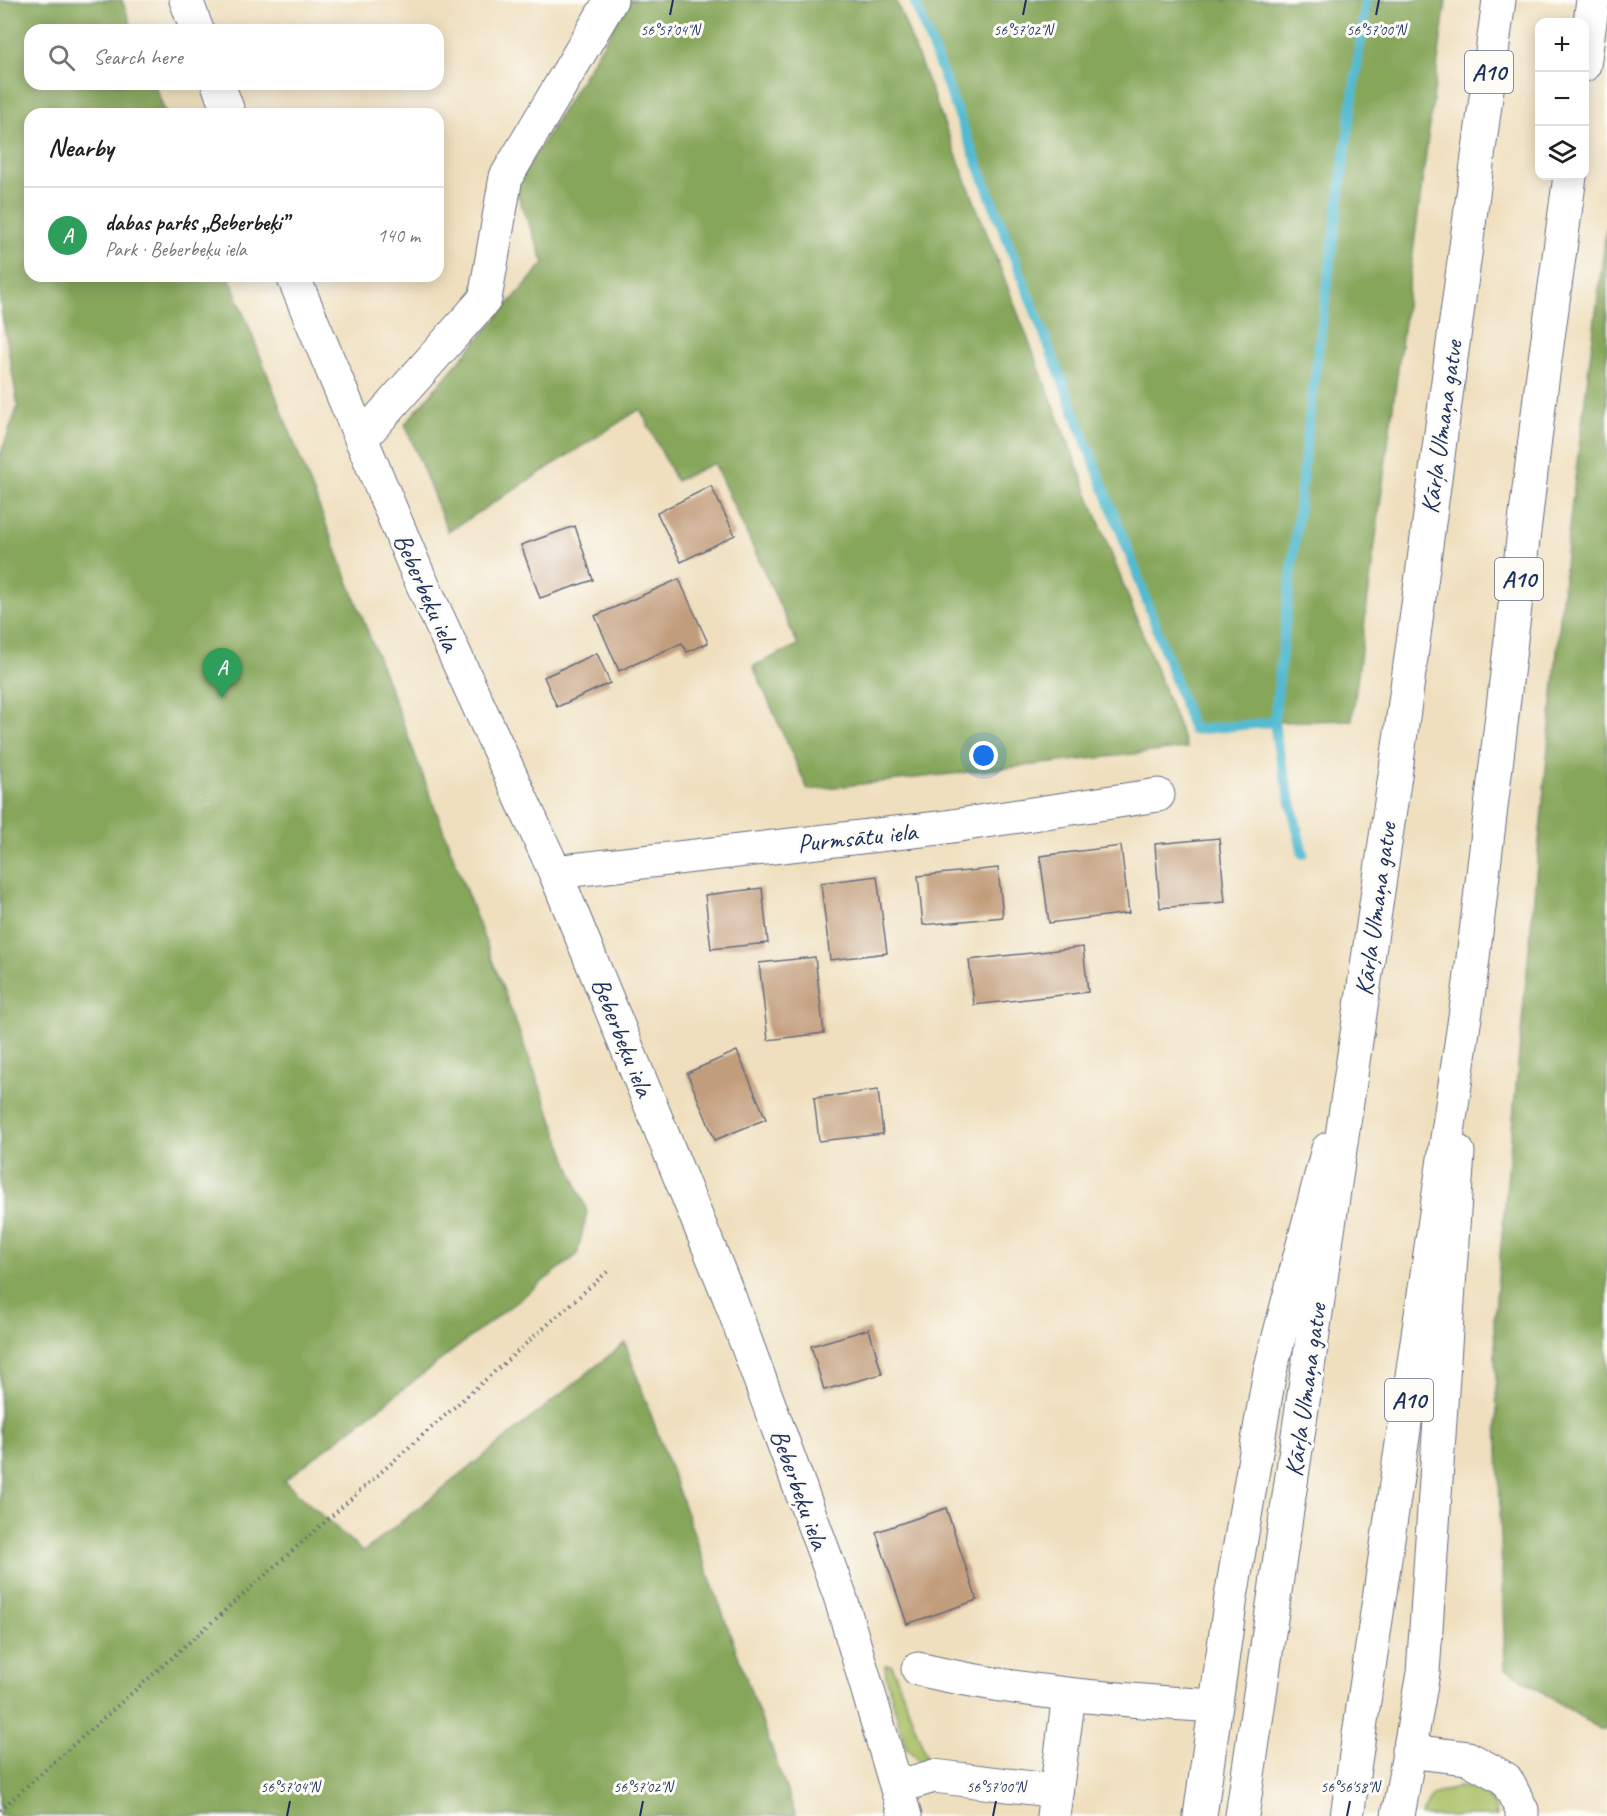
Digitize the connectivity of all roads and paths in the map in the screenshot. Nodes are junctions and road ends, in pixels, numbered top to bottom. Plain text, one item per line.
1 (186, 0) edge
2 (611, 0) edge
3 (1498, 0) edge
4 (1593, 0) edge
5 (195, 24) edge
6 (1589, 29) edge
7 (220, 90) edge
8 (227, 108) edge
9 (1569, 180) edge
10 (296, 282) edge
11 (361, 439) junction
12 (1158, 795) dead end
13 (555, 872) junction
14 (1470, 983) junction
15 (1356, 1046) junction
16 (608, 1271) dead end
17 (918, 1669) dead end
18 (1069, 1695) junction
19 (1216, 1706) junction
20 (1408, 1751) junction
21 (901, 1801) edge
22 (1055, 1804) edge
23 (0, 1810) edge
24 (1200, 1816) edge
25 (1242, 1816) edge
26 (1347, 1816) edge
27 (1398, 1816) edge
28 (1522, 1816) edge

1 - 5 main road
2 - 11 main road
3 - 15 main road, Kārļa Ulmaņa gatve / A10
4 - 6 main road
7 - 8 main road
9 - 14 main road, A10
10 - 11 main road, Beberbeķu iela
11 - 13 main road, Beberbeķu iela
12 - 13 main road, Purmsātu iela
13 - 21 main road, Beberbeķu iela
14 - 20 main road
14 - 26 main road, A10
15 - 19 main road
15 - 25 main road, Kārļa Ulmaņa gatve / A10
16 - 23 path
17 - 18 main road
18 - 19 main road
18 - 22 main road
19 - 24 main road
20 - 27 main road
20 - 28 main road
21 - 22 main road

